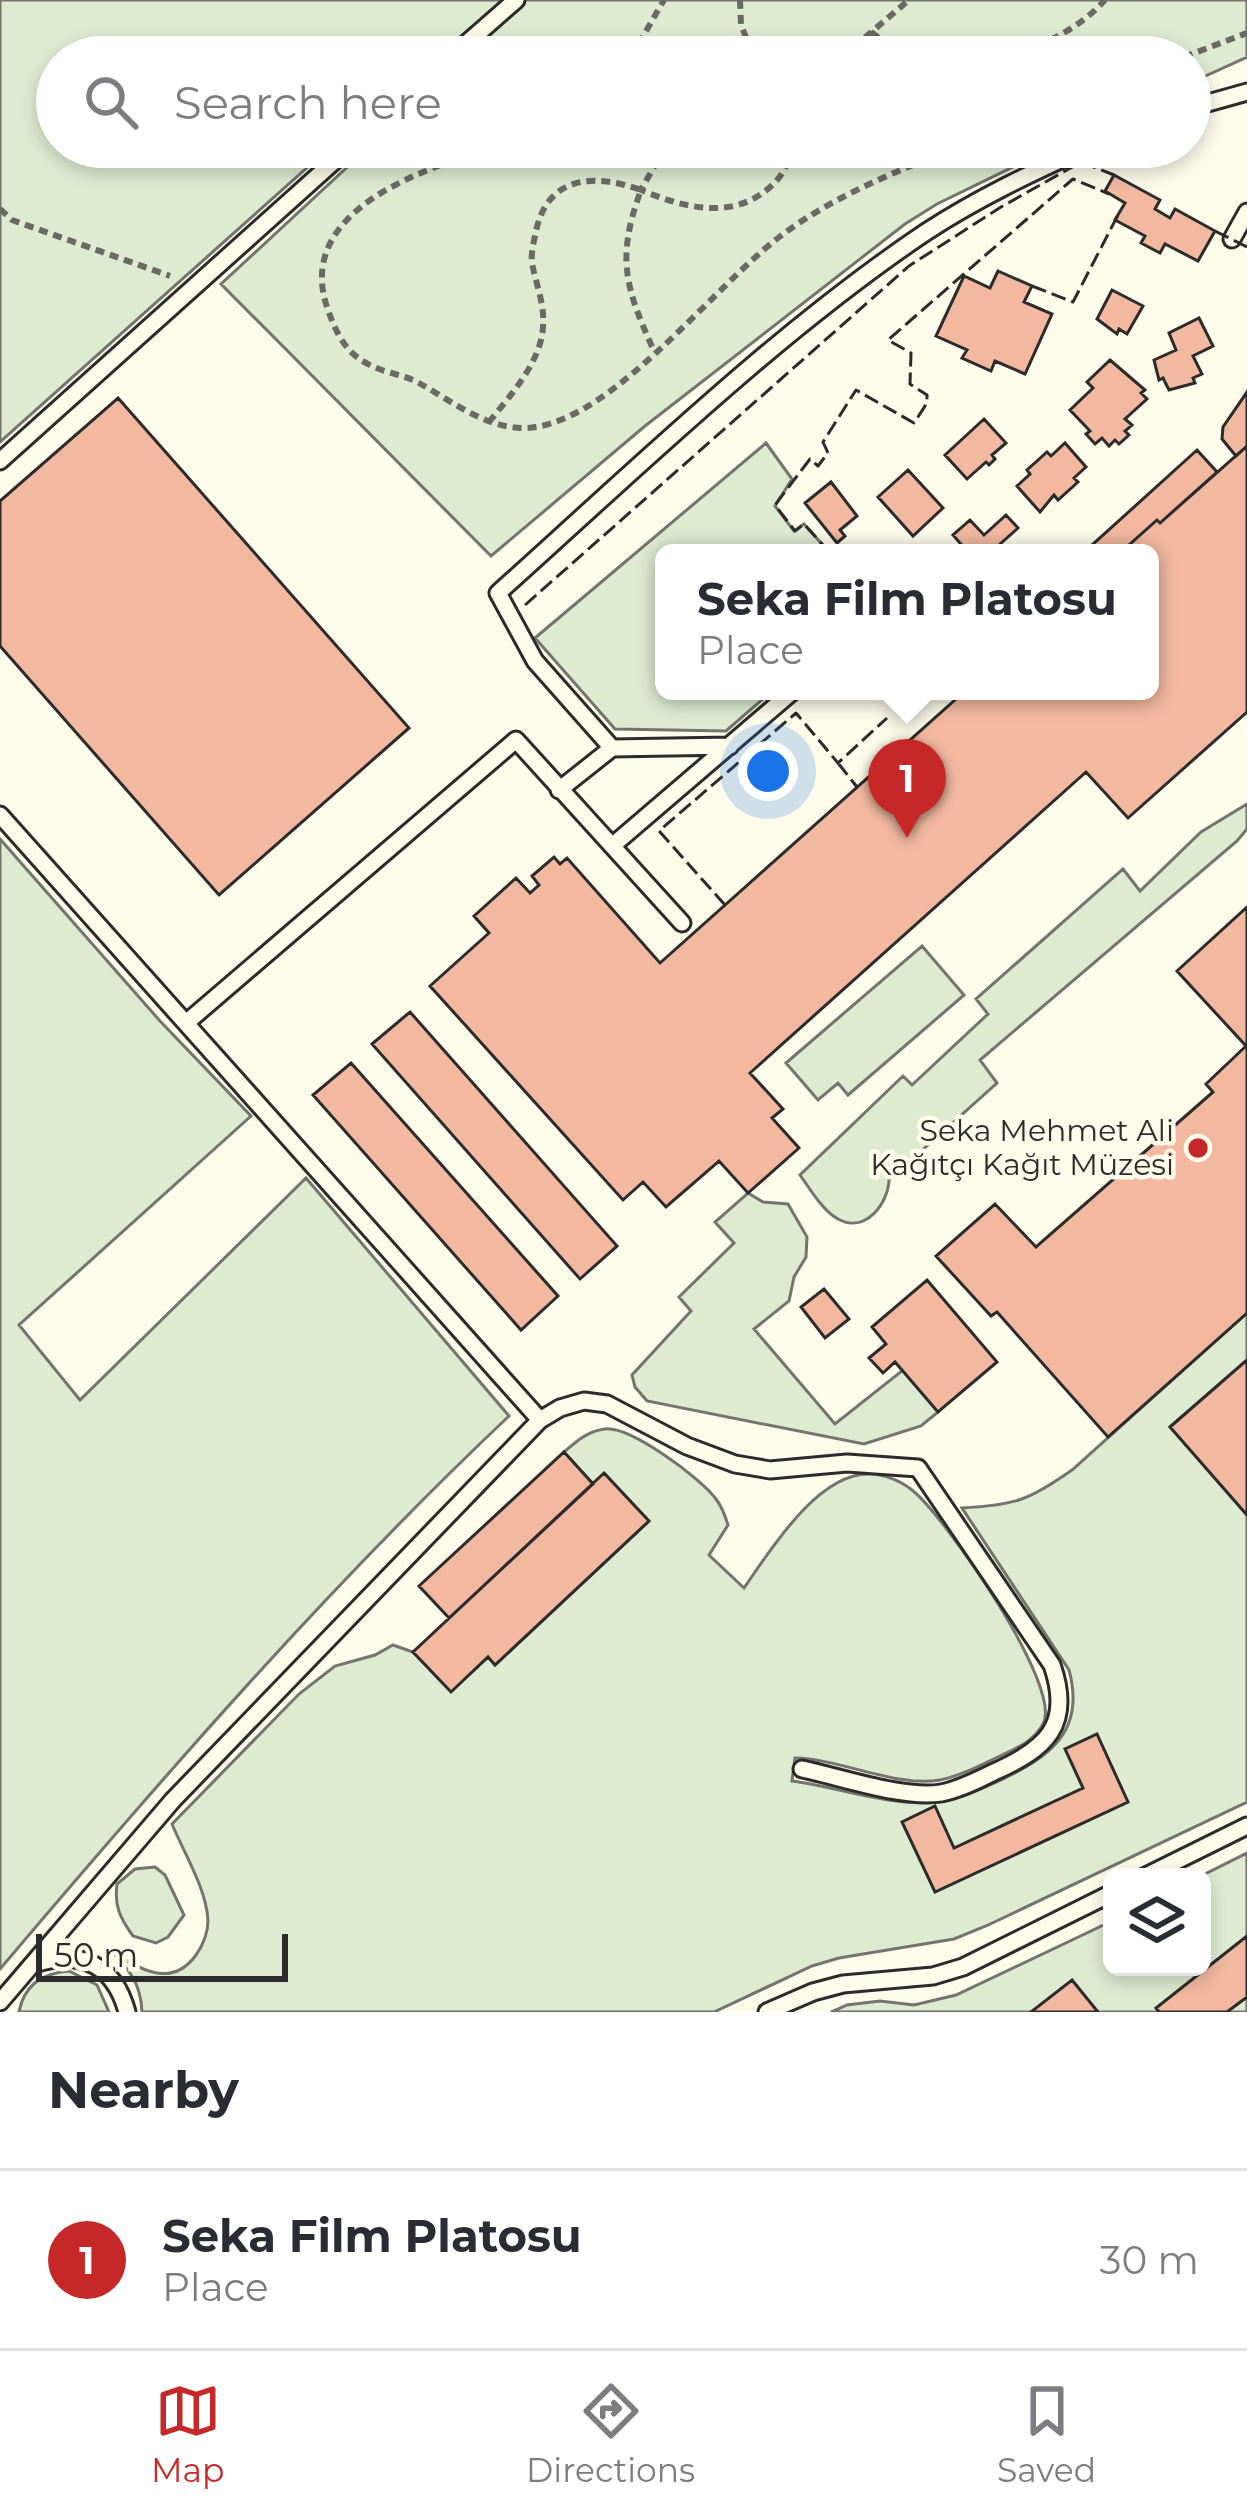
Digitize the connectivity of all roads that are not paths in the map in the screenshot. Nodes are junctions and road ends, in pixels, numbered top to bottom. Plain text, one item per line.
1 (516, 0) edge
2 (475, 36) edge
3 (1247, 92) edge
4 (1211, 102) edge
5 (327, 168) edge
6 (1045, 168) edge
7 (1247, 212) edge
8 (1232, 239) dead end
9 (0, 460) edge
10 (783, 700) edge
11 (730, 746) junction
12 (612, 748) junction
13 (559, 790) junction
14 (0, 815) edge
15 (612, 846) junction
16 (682, 923) dead end
17 (186, 1023) junction
18 (540, 1420) junction
19 (802, 1769) dead end
20 (1247, 1826) edge
21 (1162, 1868) edge
22 (1103, 1897) edge
23 (33, 1964) junction
24 (3, 2004) edge
25 (128, 2012) edge
26 (767, 2012) edge

1 - 2 lane
3 - 4 lane
5 - 9 lane
6 - 12 lane
7 - 8 lane
10 - 11 lane
11 - 12 lane
11 - 15 lane
12 - 13 lane
13 - 15 lane
13 - 17 lane
14 - 17 lane
15 - 16 lane
17 - 18 lane
18 - 19 lane
18 - 23 lane
20 - 21 lane
22 - 26 lane
23 - 24 lane
23 - 25 lane

